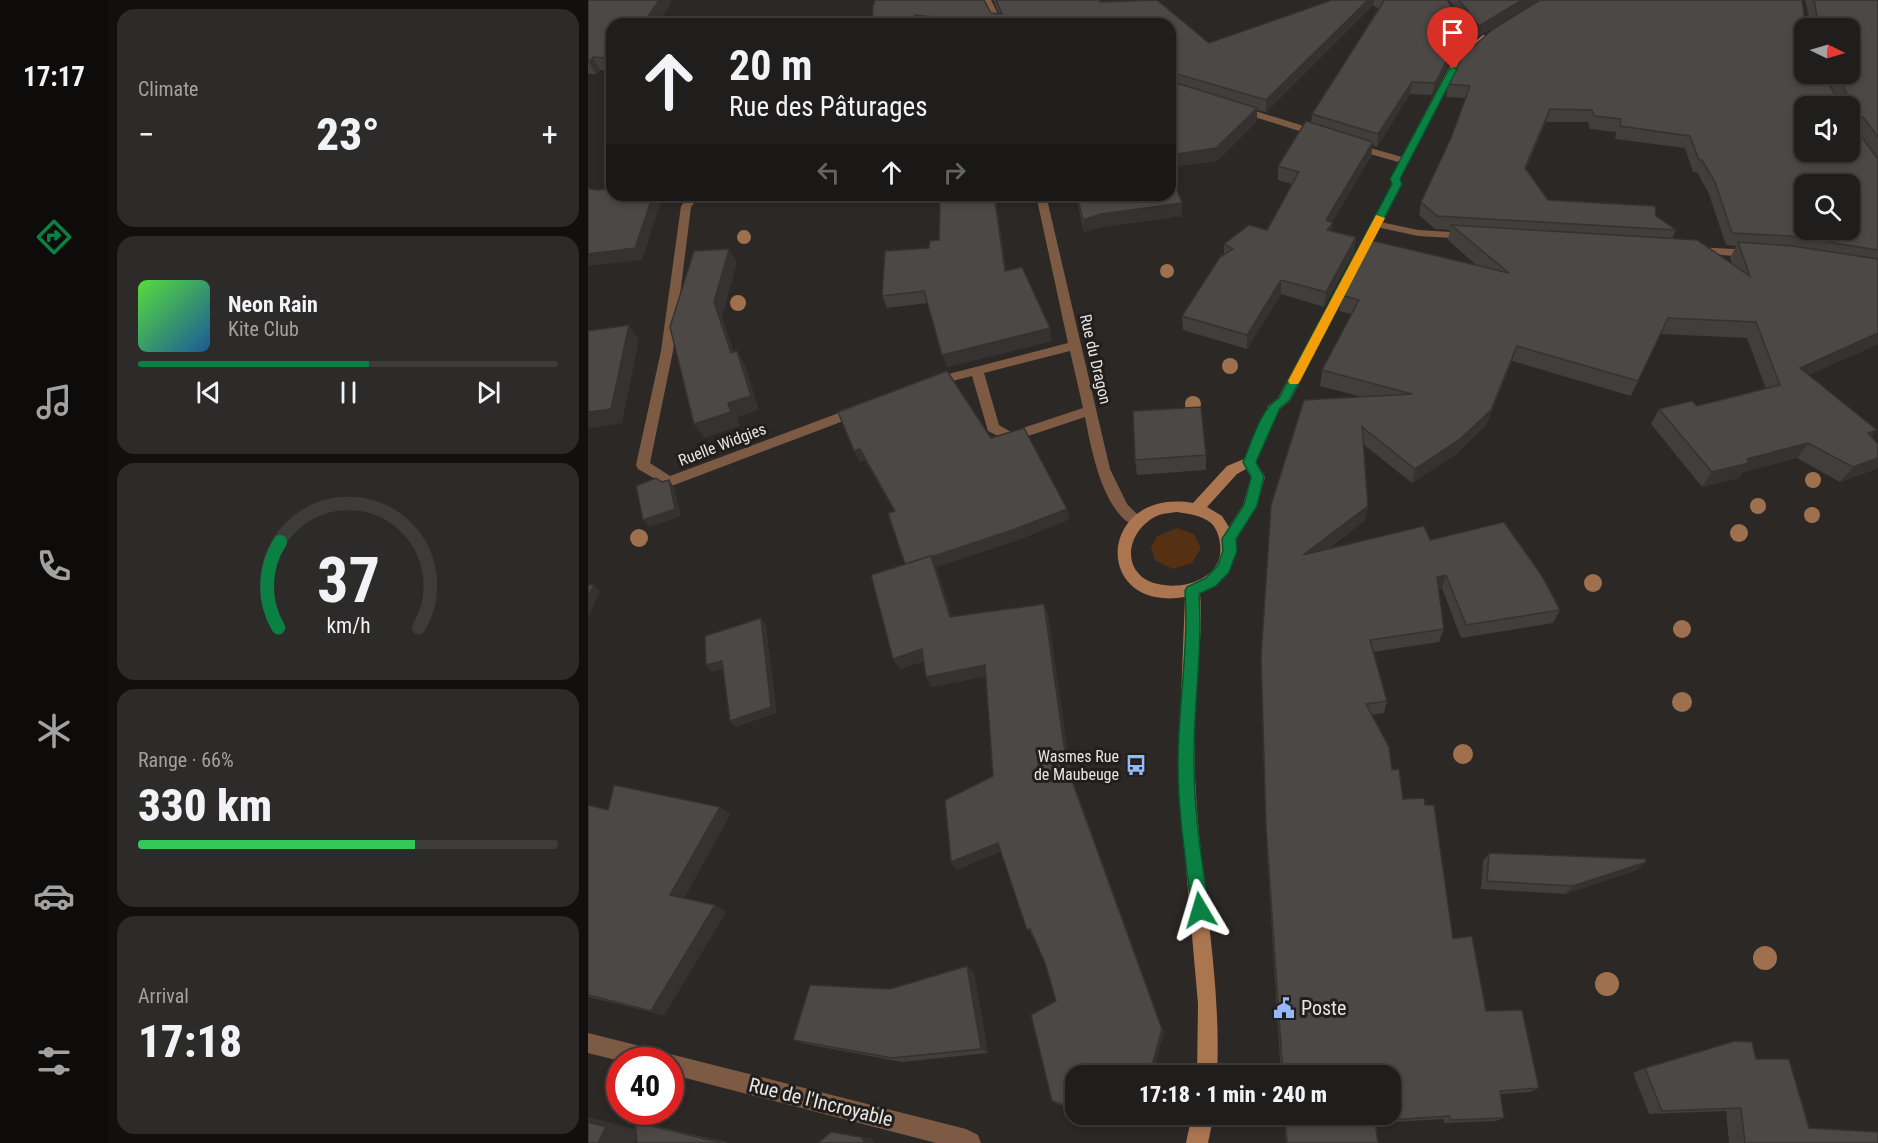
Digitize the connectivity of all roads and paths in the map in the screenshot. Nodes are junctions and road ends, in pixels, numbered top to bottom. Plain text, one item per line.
1 (987, 0) edge
2 (1442, 0) edge
3 (995, 18) edge
4 (1494, 31) edge
5 (1475, 46) junction
6 (1226, 105) edge
7 (1405, 161) junction
8 (691, 201) edge
9 (1042, 201) edge
10 (1376, 224) junction
11 (1476, 237) edge
12 (1689, 250) edge
13 (1771, 255) edge
14 (1074, 346) junction
15 (977, 372) junction
16 (915, 389) edge
17 (870, 406) edge
18 (1089, 411) junction
19 (1250, 462) junction
20 (1196, 509) junction
21 (1137, 521) junction
22 (1229, 539) junction
23 (1191, 591) junction
24 (588, 1043) edge
25 (606, 1048) edge
26 (1208, 1065) edge
27 (684, 1068) edge
28 (1201, 1125) edge
29 (970, 1143) edge
30 (1197, 1143) edge

1 - 3 street
2 - 5 street
4 - 5 street
5 - 7 street
6 - 7 street
7 - 10 street
8 - 17 street, Ruelle Widgies
9 - 14 street, Rue du Dragon
10 - 11 street
10 - 19 street
12 - 13 street
14 - 15 street
14 - 18 street, Rue du Dragon
15 - 16 street
15 - 18 street
18 - 21 street, Rue du Dragon
19 - 20 street
19 - 22 street
20 - 21 street
20 - 22 street
21 - 23 street
22 - 23 street
23 - 26 street
24 - 25 street
27 - 29 street, Rue de l'Incroyable
28 - 30 street

